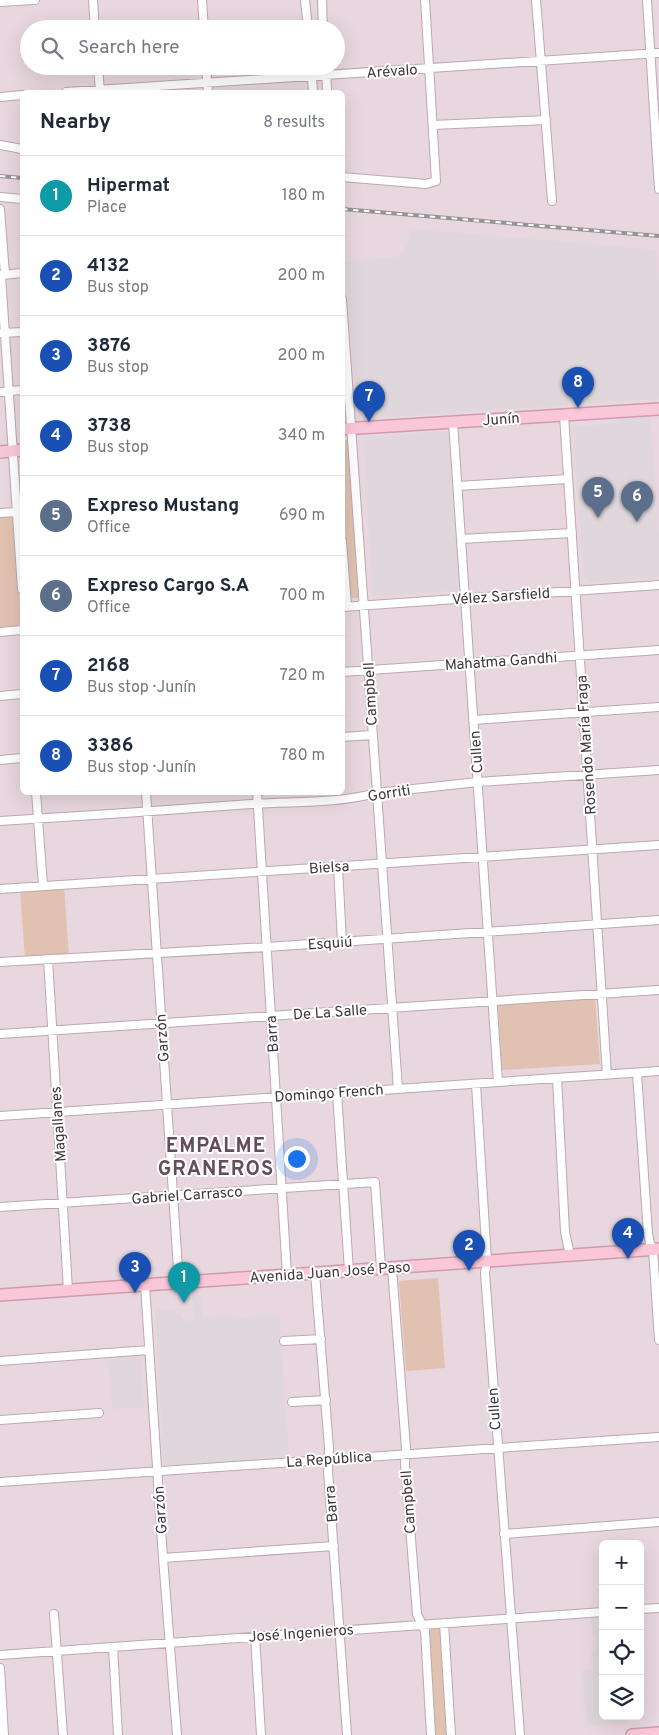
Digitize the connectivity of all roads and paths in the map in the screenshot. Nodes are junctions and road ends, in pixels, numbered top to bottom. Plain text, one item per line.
1 (35, 0) edge
2 (93, 0) edge
3 (202, 0) edge
4 (305, 0) edge
5 (322, 0) edge
6 (425, 0) edge
7 (536, 0) edge
8 (647, 0) edge
9 (0, 2) edge
10 (94, 20) edge
11 (203, 20) edge
12 (307, 20) edge
13 (323, 20) edge
14 (659, 53) edge
15 (650, 54) junction
16 (541, 61) junction
17 (430, 68) junction
18 (345, 74) edge
19 (99, 75) edge
20 (207, 75) edge
21 (326, 75) joint
22 (311, 76) junction
23 (208, 83) junction
24 (100, 90) edge
25 (114, 90) edge
26 (208, 90) edge
27 (312, 90) edge
28 (327, 90) edge
29 (20, 95) edge
30 (0, 97) edge
31 (546, 120) junction
32 (433, 124) junction
33 (0, 145) edge
34 (20, 148) edge
35 (345, 177) edge
36 (659, 189) edge
37 (0, 197) edge
38 (20, 199) edge
39 (552, 201) dead end
40 (0, 208) edge
41 (20, 273) edge
42 (2, 275) edge
43 (20, 332) edge
44 (3, 333) edge
45 (345, 377) edge
46 (20, 390) edge
47 (9, 391) junction
48 (0, 392) edge
49 (659, 409) edge
50 (564, 415) junction
51 (453, 422) junction
52 (347, 429) edge
53 (18, 451) edge
54 (0, 452) edge
55 (568, 479) junction
56 (458, 486) junction
57 (17, 512) junction
58 (0, 513) edge
59 (20, 522) edge
60 (572, 533) junction
61 (461, 539) junction
62 (659, 585) edge
63 (576, 591) junction
64 (465, 599) junction
65 (364, 606) junction
66 (345, 607) edge
67 (20, 630) edge
68 (0, 632) edge
69 (659, 650) edge
70 (580, 655) junction
71 (470, 663) junction
72 (368, 670) junction
73 (345, 672) edge
74 (20, 694) edge
75 (0, 696) edge
76 (659, 707) edge
77 (584, 713) junction
78 (473, 720) junction
79 (372, 735) junction
80 (345, 737) edge
81 (20, 758) edge
82 (0, 760) edge
83 (659, 770) edge
84 (588, 775) junction
85 (478, 782) junction
86 (376, 793) junction
87 (36, 795) edge
88 (146, 795) edge
89 (257, 795) edge
90 (258, 804) junction
91 (147, 811) junction
92 (38, 819) junction
93 (0, 821) edge
94 (659, 845) edge
95 (592, 850) junction
96 (483, 857) junction
97 (382, 864) junction
98 (338, 867) junction
99 (262, 872) junction
100 (152, 879) junction
101 (43, 886) junction
102 (0, 889) edge
103 (659, 920) edge
104 (598, 924) junction
105 (488, 932) junction
106 (389, 938) junction
107 (342, 942) junction
108 (267, 947) junction
109 (157, 953) junction
110 (48, 959) junction
111 (0, 962) edge
112 (659, 990) edge
113 (602, 994) junction
114 (492, 1001) junction
115 (393, 1008) junction
116 (271, 1016) junction
117 (162, 1024) junction
118 (52, 1031) junction
119 (0, 1034) edge
120 (659, 1071) edge
121 (637, 1073) junction
122 (607, 1075) junction
123 (558, 1078) junction
124 (498, 1082) junction
125 (476, 1084) junction
126 (398, 1089) junction
127 (337, 1093) junction
128 (276, 1097) junction
129 (167, 1104) junction
130 (57, 1112) junction
131 (0, 1116) edge
132 (375, 1182) joint
133 (344, 1184) junction
134 (282, 1189) junction
135 (173, 1196) junction
136 (63, 1203) junction
137 (0, 1207) edge
138 (656, 1249) edge
139 (570, 1255) junction
140 (487, 1261) junction
141 (387, 1268) junction
142 (349, 1271) junction
143 (316, 1273) junction
144 (287, 1275) junction
145 (179, 1282) junction
146 (145, 1285) junction
147 (68, 1290) junction
148 (0, 1295) edge
149 (321, 1339) junction
150 (659, 1340) edge
151 (284, 1341) dead end
152 (149, 1350) junction
153 (0, 1361) edge
154 (326, 1400) junction
155 (292, 1402) dead end
156 (99, 1413) dead end
157 (0, 1420) edge
158 (659, 1437) edge
159 (497, 1448) junction
160 (406, 1454) junction
161 (329, 1459) junction
162 (157, 1471) junction
163 (0, 1482) edge
164 (659, 1522) edge
165 (504, 1534) junction
166 (334, 1546) junction
167 (163, 1558) junction
168 (659, 1608) edge
169 (644, 1609) edge
170 (599, 1612) edge
171 (54, 1614) dead end
172 (510, 1618) junction
173 (444, 1623) junction
174 (422, 1625) junction
175 (341, 1630) junction
176 (255, 1636) junction
177 (170, 1642) junction
178 (113, 1647) junction
179 (56, 1651) junction
180 (0, 1655) edge
181 (0, 1668) edge
182 (2, 1716) edge
183 (659, 1733) edge
184 (4, 1735) edge
185 (63, 1735) edge
186 (118, 1735) edge
187 (177, 1735) edge
188 (261, 1735) edge
189 (348, 1735) edge
190 (431, 1735) edge
191 (451, 1735) edge
192 (520, 1735) edge
193 (632, 1735) edge

1 - 9 street
2 - 10 street
3 - 11 street
4 - 12 street
5 - 13 street
6 - 17 street
7 - 16 street
8 - 15 street
14 - 15 street, Arévalo
15 - 16 street, Arévalo
15 - 36 street
16 - 17 street, Arévalo
16 - 31 street
17 - 18 street, Arévalo
17 - 32 street
19 - 24 street
20 - 23 street
21 - 22 street, Arévalo
21 - 28 street
22 - 23 street, Arévalo
22 - 27 street
23 - 25 street, Arévalo
23 - 26 street
29 - 30 street
31 - 32 street
31 - 39 street
32 - 35 street
33 - 34 street
37 - 38 street
40 - 42 street
41 - 42 street
42 - 44 street
43 - 44 street
44 - 47 street
45 - 52 street, Campbell
46 - 47 street
47 - 48 street
47 - 53 street
49 - 50 main road, Junín
50 - 51 main road, Junín
50 - 55 street, Rosendo María Fraga
51 - 52 main road, Junín
51 - 56 street, Cullen
52 - 65 street, Campbell
53 - 54 main road
53 - 57 street
55 - 56 street
55 - 60 street, Rosendo María Fraga
56 - 61 street, Cullen
57 - 58 street
57 - 59 street
60 - 61 street
60 - 63 street, Rosendo María Fraga
61 - 64 street, Cullen
62 - 63 street, Vélez Sarsfield
63 - 64 street, Vélez Sarsfield
63 - 70 street, Rosendo María Fraga
64 - 65 street, Vélez Sarsfield
64 - 71 street, Cullen
65 - 66 street, Vélez Sarsfield
65 - 72 street, Campbell
67 - 68 street
69 - 70 street, Mahatma Gandhi
70 - 71 street, Mahatma Gandhi
70 - 77 street, Rosendo María Fraga
71 - 72 street, Mahatma Gandhi
71 - 78 street, Cullen
72 - 73 street, Mahatma Gandhi
72 - 79 street, Campbell
74 - 75 street
76 - 77 street
77 - 78 street
77 - 84 street, Rosendo María Fraga
78 - 85 street, Cullen
79 - 80 street
79 - 86 street, Campbell
81 - 82 street
83 - 84 street, Gorriti
84 - 85 street, Gorriti
84 - 95 street, Rosendo María Fraga
85 - 86 street, Gorriti
85 - 96 street, Cullen
86 - 90 street, Gorriti
86 - 97 street, Campbell
87 - 92 street
88 - 91 street, Garzón
89 - 90 street, Barra
90 - 91 street, Gorriti
90 - 99 street, Barra
91 - 92 street, Gorriti
91 - 100 street, Garzón
92 - 93 street, Gorriti
92 - 101 street
94 - 95 street, Bielsa
95 - 96 street, Bielsa
95 - 104 street, Rosendo María Fraga
96 - 97 street, Bielsa
96 - 105 street, Cullen
97 - 98 street, Bielsa
97 - 106 street, Campbell
98 - 99 street, Bielsa
98 - 107 street
99 - 100 street, Bielsa
99 - 108 street, Barra
100 - 101 street, Bielsa
100 - 109 street, Garzón
101 - 102 street, Bielsa
103 - 104 street, Esquiú
104 - 105 street, Esquiú
104 - 113 street, Rosendo María Fraga
105 - 106 street, Esquiú
105 - 114 street, Cullen
106 - 107 street, Esquiú
106 - 115 street, Campbell
107 - 108 street, Esquiú
108 - 109 street, Esquiú
108 - 116 street, Barra
109 - 110 street, Esquiú
109 - 117 street, Garzón
110 - 111 street, Esquiú
110 - 118 street, Magallanes
112 - 113 street, De La Salle
113 - 114 street, De La Salle
113 - 122 street, Rosendo María Fraga
114 - 115 street, De La Salle
114 - 124 street, Cullen
115 - 116 street, De La Salle
115 - 126 street, Campbell
116 - 117 street, De La Salle
116 - 128 street, Barra
117 - 118 street, De La Salle
117 - 129 street, Garzón
118 - 119 street, De La Salle
118 - 130 street, Magallanes
120 - 121 street, Domingo French
121 - 122 street, Domingo French
121 - 138 street
122 - 123 street, Domingo French
123 - 124 street, Domingo French
123 - 139 street
124 - 125 street, Domingo French
125 - 126 street, Domingo French
125 - 140 street, Cullen
126 - 127 street, Domingo French
127 - 128 street, Domingo French
127 - 133 street
128 - 129 street, Domingo French
128 - 134 street, Barra
129 - 130 street, Domingo French
129 - 135 street, Garzón
130 - 131 street, Domingo French
130 - 136 street, Magallanes
132 - 133 street, Gabriel Carrasco
132 - 141 street, Campbell
133 - 134 street, Gabriel Carrasco
133 - 142 street
134 - 135 street, Gabriel Carrasco
134 - 144 street, Barra
135 - 136 street, Gabriel Carrasco
135 - 145 street, Garzón
136 - 137 street, Gabriel Carrasco
136 - 147 street, Magallanes
138 - 139 main road, Avenida Juan José Paso
138 - 150 street
139 - 140 main road, Avenida Juan José Paso
140 - 141 main road, Avenida Juan José Paso
140 - 159 street, Cullen
141 - 142 main road, Avenida Juan José Paso
141 - 160 street, Campbell
142 - 143 main road, Avenida Juan José Paso
143 - 144 main road, Avenida Juan José Paso
143 - 149 street, Barra
144 - 145 main road, Avenida Juan José Paso
145 - 146 main road, Avenida Juan José Paso
146 - 147 main road, Avenida Juan José Paso
146 - 152 street, Garzón
147 - 148 main road, Avenida Juan José Paso
149 - 151 street
149 - 154 street, Barra
152 - 153 street
152 - 162 street, Garzón
154 - 155 street
154 - 161 street, Barra
156 - 157 street
158 - 159 street, La República
159 - 160 street, La República
159 - 165 street, Cullen
160 - 161 street, La República
160 - 174 street, Campbell
161 - 162 street, La República
161 - 166 street, Barra
162 - 163 street, La República
162 - 167 street, Garzón
164 - 165 street
165 - 172 street, Cullen
166 - 167 street
166 - 175 street, Barra
167 - 177 street, Garzón
168 - 169 street
170 - 172 street, José Ingenieros
171 - 179 street
172 - 173 street, José Ingenieros
172 - 192 street, Cullen
173 - 174 street, José Ingenieros
173 - 191 street
174 - 175 street, José Ingenieros
174 - 190 street, Campbell
175 - 176 street, José Ingenieros
175 - 189 street, Barra
176 - 177 street, José Ingenieros
176 - 188 street
177 - 178 street, José Ingenieros
177 - 187 street, Garzón
178 - 179 street, José Ingenieros
178 - 186 street
179 - 180 street, José Ingenieros
179 - 185 street
181 - 182 street
182 - 184 street
183 - 193 main road

